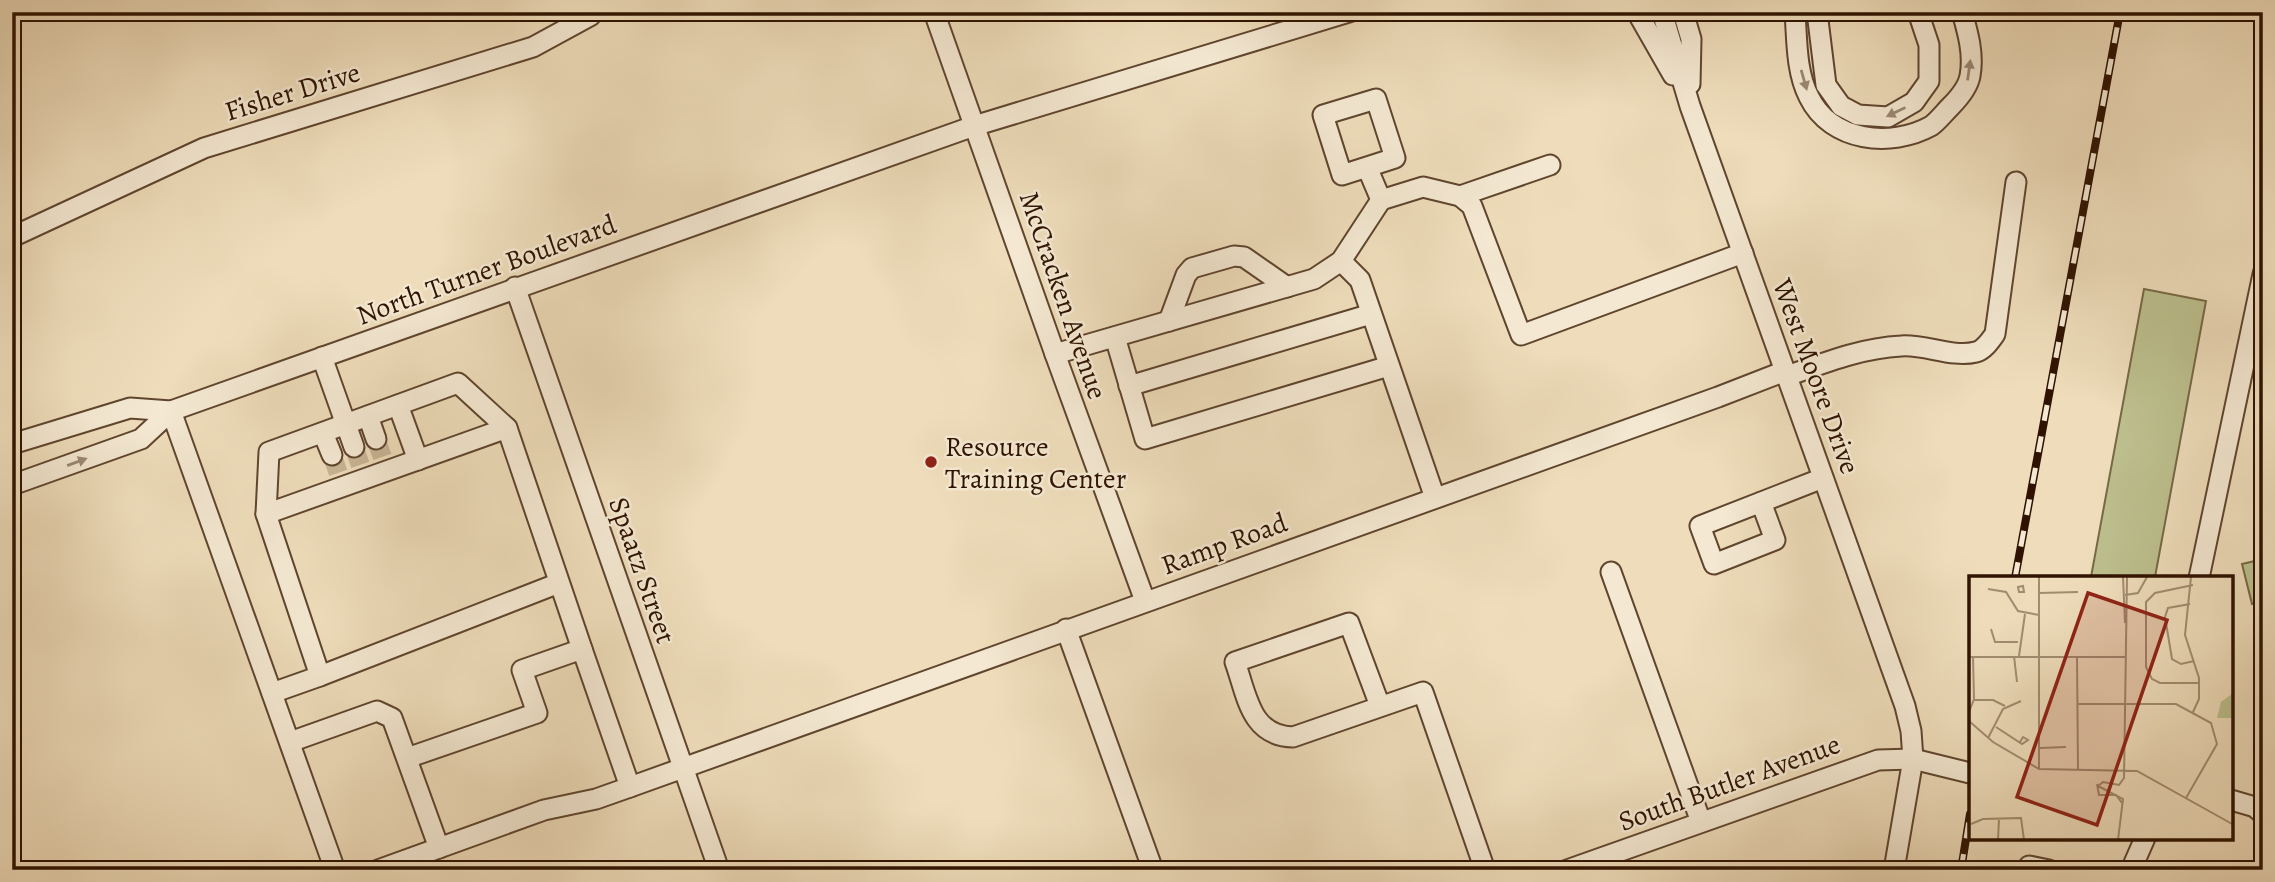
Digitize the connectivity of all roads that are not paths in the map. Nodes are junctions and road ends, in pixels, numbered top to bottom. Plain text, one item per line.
1 (593, 12) edge
2 (934, 12) edge
3 (1349, 12) edge
4 (1637, 12) edge
5 (1662, 12) edge
6 (1684, 12) edge
7 (1795, 12) edge
8 (1817, 12) edge
9 (1918, 12) edge
10 (1962, 12) edge
11 (1690, 106) junction
12 (974, 125) junction
13 (1550, 165) dead end
14 (1367, 167) dead end
15 (2016, 183) dead end
16 (1461, 196) junction
17 (1381, 200) junction
18 (12, 237) edge
19 (1743, 253) junction
20 (1341, 261) junction
21 (2263, 274) edge
22 (515, 288) junction
23 (1287, 288) junction
24 (1371, 314) junction
25 (1169, 321) junction
26 (1115, 337) junction
27 (1055, 354) junction
28 (322, 358) junction
29 (1390, 366) junction
30 (1786, 374) junction
31 (1129, 386) junction
32 (398, 405) junction
33 (171, 411) junction
34 (368, 416) junction
35 (345, 424) junction
36 (507, 428) junction
37 (323, 432) junction
38 (376, 439) tunnel mouth
39 (12, 444) edge
40 (354, 447) tunnel mouth
41 (332, 455) tunnel mouth
42 (418, 460) junction
43 (1823, 478) junction
44 (12, 485) edge
45 (1435, 498) junction
46 (1761, 502) dead end
47 (266, 514) junction
48 (1611, 572) dead end
49 (2199, 576) edge
50 (559, 583) junction
51 (1145, 601) junction
52 (1066, 629) junction
53 (582, 649) junction
54 (320, 676) junction
55 (272, 693) junction
56 (1380, 706) junction
57 (289, 743) junction
58 (407, 758) junction
59 (1913, 759) junction
60 (682, 767) junction
61 (1969, 773) edge
62 (630, 787) junction
63 (2233, 801) edge
64 (2263, 814) edge
65 (1701, 822) junction
66 (2144, 840) edge
67 (439, 848) junction
68 (2029, 866) dead end
69 (331, 869) edge
70 (378, 870) edge
71 (719, 870) edge
72 (1153, 870) edge
73 (1485, 870) edge
74 (1567, 870) edge
75 (1894, 870) edge
76 (2049, 870) edge
77 (2131, 870) edge

1 - 18 street, Fisher Drive
2 - 12 street, McCracken Avenue
3 - 12 street, North Turner Boulevard
4 - 11 street
5 - 11 street, West Moore Drive
6 - 11 street
7 -> 10 street
9 -> 8 street
11 - 19 street, West Moore Drive
12 - 22 street, North Turner Boulevard
12 - 27 street, McCracken Avenue
13 - 16 street
14 - 17 street
15 - 30 street, Ramp Road
16 - 17 street
16 - 19 street
17 - 20 street
19 - 30 street, West Moore Drive
20 - 23 street
20 - 24 street
21 - 49 street
22 - 28 street, North Turner Boulevard
22 - 60 street, Spaatz Street
23 - 25 street
23 - 25 street
24 - 29 street
24 - 31 street
25 - 26 street
26 - 27 street
26 - 31 street
27 - 51 street, McCracken Avenue
28 - 33 street, North Turner Boulevard
28 - 35 street
29 - 31 street
29 - 45 street
30 - 43 street, West Moore Drive
30 - 45 street, Ramp Road
32 - 34 street
32 - 36 street
32 - 42 street
33 - 39 street, North Turner Boulevard
44 -> 33 street
33 - 55 street
34 - 35 street
34 - 38 street
35 - 37 street
35 - 40 street
36 - 42 street
36 - 50 street
37 - 41 street
37 - 47 street
42 - 47 street
43 - 46 street
43 - 59 street, West Moore Drive
45 - 51 street, Ramp Road
47 - 54 street
48 - 65 street
50 - 53 street
50 - 54 street
51 - 52 street, Ramp Road
52 - 60 street, Ramp Road
52 - 72 street
53 - 58 street
53 - 62 street
54 - 55 street
55 - 57 street
56 - 56 street
56 - 73 street
57 - 58 street
57 - 69 street
58 - 67 street
59 - 61 street, South Butler Avenue
59 - 65 street, South Butler Avenue
59 - 75 street, West Moore Drive
60 - 62 street, Ramp Road
60 - 71 street, Spaatz Street
62 - 67 street, Ramp Road
63 - 64 street
65 - 74 street, South Butler Avenue
66 - 77 street
67 - 70 street, Ramp Road
68 - 76 street

